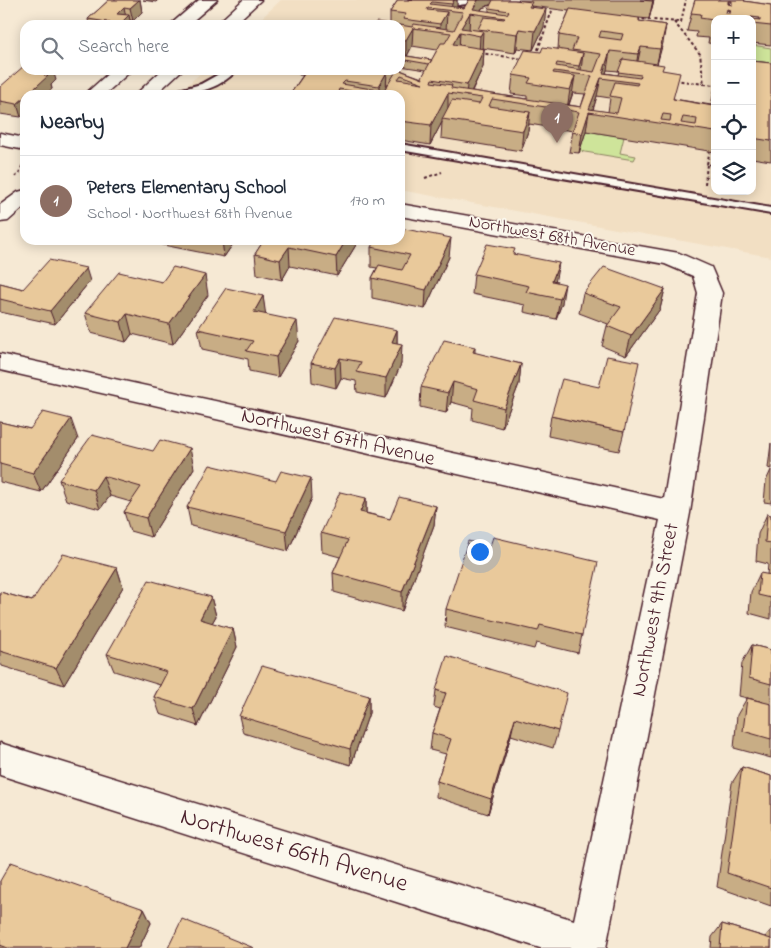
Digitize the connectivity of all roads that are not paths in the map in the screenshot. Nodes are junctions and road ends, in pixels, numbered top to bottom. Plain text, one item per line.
1 (209, 0) edge
2 (253, 0) edge
3 (413, 0) edge
4 (475, 0) edge
5 (184, 20) edge
6 (230, 20) edge
7 (118, 75) edge
8 (167, 75) edge
9 (225, 75) edge
10 (99, 90) edge
11 (150, 90) edge
12 (195, 90) edge
13 (0, 139) edge
14 (20, 143) edge
15 (405, 148) edge
16 (20, 200) edge
17 (405, 211) edge
18 (771, 211) edge
19 (0, 216) edge
20 (703, 272) joint
21 (0, 362) edge
22 (676, 513) junction
23 (0, 759) edge
24 (588, 946) edge

1 - 5 street
2 - 6 street
3 - 4 lane
7 - 10 street
8 - 11 street
9 - 12 lane
13 - 14 street
15 - 18 lane
16 - 19 street
17 - 20 street, Northwest 68th Avenue
20 - 22 street, Northwest 9th Street
21 - 22 street, Northwest 67th Avenue
22 - 24 street, Northwest 9th Street
23 - 24 street, Northwest 66th Avenue

